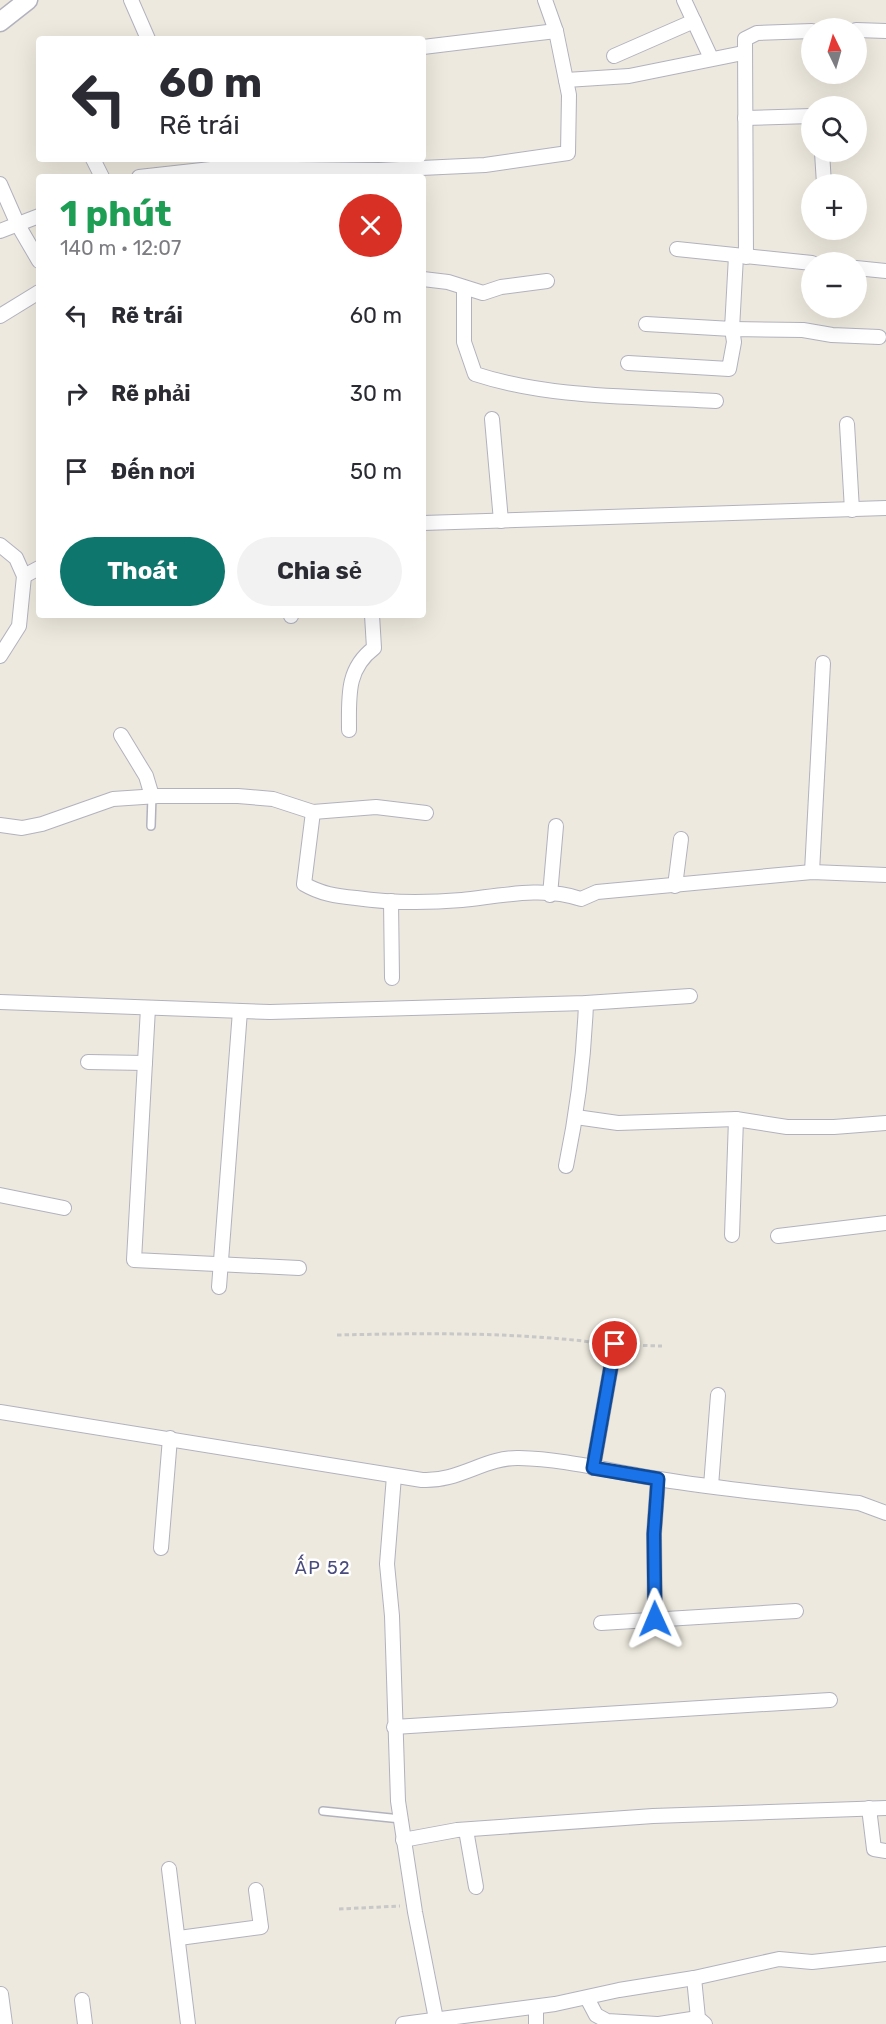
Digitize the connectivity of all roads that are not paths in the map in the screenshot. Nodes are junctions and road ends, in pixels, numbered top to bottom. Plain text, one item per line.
1 (28, 0) edge
2 (131, 0) edge
3 (545, 0) edge
4 (684, 0) edge
5 (694, 21) junction
6 (0, 22) edge
7 (867, 30) edge
8 (886, 31) edge
9 (556, 32) junction
10 (801, 32) edge
11 (147, 36) edge
12 (426, 47) edge
13 (743, 53) junction
14 (614, 56) dead end
15 (711, 58) junction
16 (566, 80) junction
17 (801, 116) edge
18 (745, 118) junction
19 (164, 166) edge
20 (146, 174) edge
21 (0, 184) edge
22 (36, 217) edge
23 (18, 225) junction
24 (0, 231) edge
25 (677, 249) dead end
26 (36, 256) edge
27 (741, 257) junction
28 (801, 262) edge
29 (867, 269) edge
30 (886, 272) edge
31 (426, 279) edge
32 (547, 281) dead end
33 (464, 288) junction
34 (36, 294) edge
35 (0, 316) edge
36 (646, 324) dead end
37 (732, 329) junction
38 (879, 337) dead end
39 (628, 363) dead end
40 (716, 401) dead end
41 (492, 419) dead end
42 (847, 423) dead end
43 (886, 508) edge
44 (852, 510) junction
45 (501, 521) junction
46 (426, 523) edge
47 (0, 545) edge
48 (36, 570) edge
49 (24, 576) junction
50 (372, 618) edge
51 (0, 656) edge
52 (823, 663) dead end
53 (350, 730) dead end
54 (121, 735) dead end
55 (152, 796) junction
56 (312, 812) junction
57 (426, 813) dead end
58 (0, 825) edge
59 (151, 826) dead end
60 (556, 826) dead end
61 (681, 839) dead end
62 (812, 872) junction
63 (886, 875) edge
64 (675, 886) junction
65 (550, 894) junction
66 (392, 901) junction
67 (392, 978) dead end
68 (690, 996) dead end
69 (0, 1002) edge
70 (586, 1003) junction
71 (148, 1008) junction
72 (240, 1011) junction
73 (88, 1062) dead end
74 (145, 1063) junction
75 (576, 1117) junction
76 (736, 1119) junction
77 (886, 1123) edge
78 (566, 1166) dead end
79 (0, 1195) edge
80 (64, 1208) dead end
81 (886, 1223) edge
82 (732, 1235) dead end
83 (778, 1236) dead end
84 (219, 1264) junction
85 (299, 1268) dead end
86 (219, 1287) dead end
87 (615, 1344) road end
88 (718, 1395) dead end
89 (0, 1412) edge
90 (170, 1438) junction
91 (593, 1468) junction
92 (394, 1476) junction
93 (658, 1479) junction
94 (711, 1486) junction
95 (886, 1513) edge
96 (161, 1548) dead end
97 (796, 1611) dead end
98 (655, 1619) junction
99 (601, 1623) dead end
100 (830, 1700) dead end
101 (394, 1726) junction
102 (870, 1808) junction
103 (886, 1808) edge
104 (323, 1811) dead end
105 (401, 1819) junction
106 (466, 1830) junction
107 (404, 1840) junction
108 (886, 1851) edge
109 (169, 1869) dead end
110 (476, 1887) dead end
111 (256, 1890) dead end
112 (179, 1938) junction
113 (886, 1954) edge
114 (694, 1978) junction
115 (1, 1994) edge
116 (587, 1998) junction
117 (82, 2000) dead end
118 (536, 2007) junction
119 (436, 2019) junction
120 (596, 2019) edge
121 (701, 2021) edge
122 (636, 2023) edge
123 (5, 2024) edge
124 (85, 2024) edge
125 (188, 2024) edge
126 (404, 2024) edge
127 (536, 2024) edge
128 (658, 2024) edge

1 - 6 main road
2 - 11 street
3 - 9 street
4 - 5 street
5 - 14 street
5 - 15 street
7 - 8 street
9 - 12 street
9 - 16 street
10 - 13 street
13 - 15 street
13 - 18 street
15 - 16 street
16 - 19 street
17 - 18 street
18 - 27 street
19 - 20 street
21 - 23 street
22 - 23 street
23 - 24 street
23 - 26 street
25 - 27 street
27 - 28 street
27 - 37 street
29 - 30 street
31 - 33 street
32 - 33 street
33 - 40 street
34 - 35 street
36 - 37 street
37 - 38 street
37 - 39 street
41 - 45 street
42 - 44 street
43 - 44 street
44 - 45 street
45 - 46 street
47 - 49 street
48 - 49 street
49 - 51 street
50 - 53 street
52 - 62 street
54 - 55 street
55 - 56 street
55 - 58 street
55 - 59 lane
56 - 57 street
56 - 66 street
60 - 65 street
61 - 64 street
62 - 63 street
62 - 64 street
64 - 65 street
65 - 66 street
66 - 67 street
68 - 70 street
69 - 71 street
70 - 72 street
70 - 75 street
71 - 72 street
71 - 74 street
72 - 84 street
73 - 74 street
74 - 84 street
75 - 76 street
75 - 78 street
76 - 77 street
76 - 82 street
79 - 80 street
81 - 83 street
84 - 85 street
84 - 86 street
87 - 91 street
88 - 94 street
89 - 90 street
90 - 92 street
90 - 96 street
91 - 92 street
91 - 93 street
92 - 101 street
93 - 94 street
93 - 98 street
94 - 95 street
97 - 98 street
98 - 99 street
100 - 101 street
101 - 105 street
102 - 103 street
102 - 106 street
102 - 108 street
104 - 105 lane
105 - 107 street
106 - 107 street
106 - 110 street
107 - 119 street
109 - 112 street
111 - 112 street
112 - 125 street
113 - 114 street
114 - 116 street
114 - 121 street
115 - 123 street
116 - 118 street
116 - 120 street
117 - 124 street
118 - 119 street
118 - 127 street
119 - 126 street
120 - 122 street
121 - 128 street
122 - 128 street

